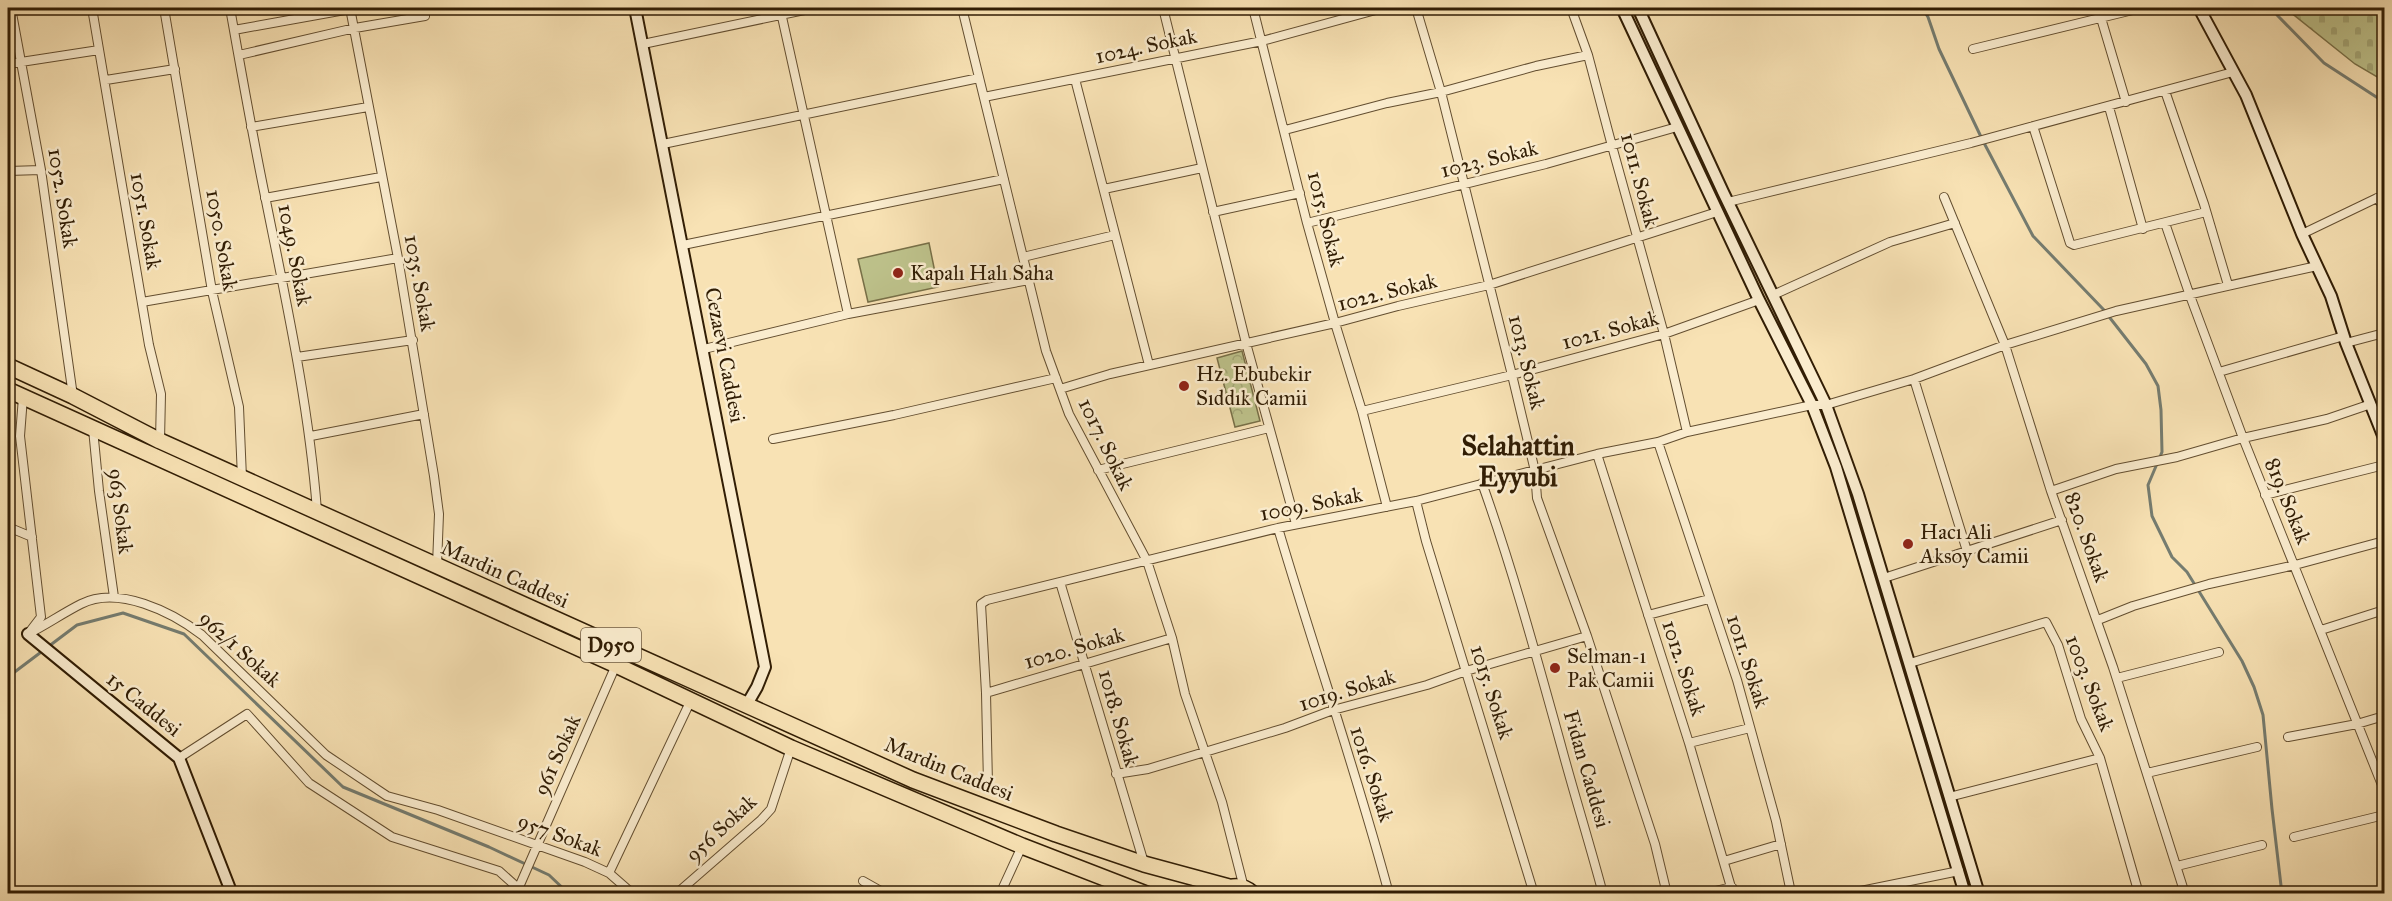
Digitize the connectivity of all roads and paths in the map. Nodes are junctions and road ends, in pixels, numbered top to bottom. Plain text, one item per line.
1 (11, 8) edge
2 (92, 8) edge
3 (183, 8) edge
4 (230, 8) edge
5 (352, 8) edge
6 (635, 8) edge
7 (814, 8) edge
8 (976, 8) edge
9 (1163, 8) edge
10 (1253, 8) edge
11 (1383, 8) edge
12 (1416, 8) edge
13 (1570, 8) edge
14 (1622, 8) edge
15 (1638, 8) edge
16 (2141, 8) edge
17 (2199, 8) edge
18 (164, 9) edge
19 (962, 9) edge
20 (781, 11) edge
21 (2099, 12) edge
22 (425, 16) dead end
23 (355, 28) junction
24 (234, 30) junction
25 (1262, 41) junction
26 (643, 44) junction
27 (1972, 49) dead end
28 (99, 50) junction
29 (239, 55) junction
30 (1588, 55) junction
31 (1176, 58) junction
32 (21, 62) junction
33 (8, 64) edge
34 (175, 69) junction
35 (2234, 72) junction
36 (979, 78) junction
37 (1075, 79) junction
38 (106, 80) junction
39 (1441, 92) junction
40 (2165, 92) junction
41 (984, 98) junction
42 (2126, 102) junction
43 (368, 106) junction
44 (2109, 106) junction
45 (804, 115) junction
46 (2033, 126) junction
47 (251, 127) junction
48 (1677, 127) junction
49 (1286, 130) junction
50 (663, 144) junction
51 (1612, 146) junction
52 (1202, 168) junction
53 (41, 170) junction
54 (8, 171) edge
55 (381, 177) junction
56 (1004, 179) junction
57 (1464, 184) junction
58 (1104, 189) junction
59 (1300, 192) junction
60 (1944, 197) dead end
61 (2381, 197) edge
62 (266, 198) junction
63 (1728, 202) junction
64 (2385, 207) edge
65 (1213, 212) junction
66 (1717, 212) junction
67 (2206, 212) junction
68 (826, 216) junction
69 (1308, 223) junction
70 (1955, 223) junction
71 (2165, 223) junction
72 (2143, 229) junction
73 (2302, 234) junction
74 (1115, 235) junction
75 (1636, 238) junction
76 (683, 245) junction
77 (1023, 257) junction
78 (398, 258) junction
79 (2317, 266) junction
80 (283, 278) junction
81 (1029, 280) junction
82 (1489, 285) junction
83 (2228, 285) junction
84 (212, 291) junction
85 (2188, 293) junction
86 (1773, 295) junction
87 (1759, 300) junction
88 (142, 302) junction
89 (848, 314) junction
90 (1335, 323) junction
91 (2385, 333) edge
92 (1664, 334) junction
93 (2345, 339) junction
94 (412, 340) junction
95 (1246, 343) junction
96 (2005, 345) junction
97 (704, 349) junction
98 (297, 357) junction
99 (1149, 365) junction
100 (8, 366) edge
101 (2219, 372) junction
102 (1512, 375) junction
103 (1056, 378) junction
104 (1914, 379) junction
105 (1060, 389) junction
106 (8, 390) edge
107 (73, 396) junction
108 (23, 397) junction
109 (2371, 404) junction
110 (1812, 405) junction
111 (1826, 405) junction
112 (1362, 411) junction
113 (424, 414) junction
114 (1269, 428) junction
115 (93, 429) junction
116 (1687, 432) junction
117 (311, 436) junction
118 (2243, 438) junction
119 (2385, 438) edge
120 (773, 439) dead end
121 (160, 441) junction
122 (1658, 442) junction
123 (1597, 454) junction
124 (2385, 465) edge
125 (1098, 470) junction
126 (1535, 471) junction
127 (242, 478) junction
128 (1482, 483) junction
129 (2051, 491) junction
130 (2265, 495) junction
131 (1416, 501) junction
132 (1386, 507) junction
133 (317, 512) junction
134 (2061, 520) junction
135 (1296, 524) junction
136 (8, 527) edge
137 (1278, 528) junction
138 (32, 537) junction
139 (2385, 541) edge
140 (1967, 551) junction
141 (1147, 561) junction
142 (2295, 565) junction
143 (436, 566) junction
144 (1884, 578) junction
145 (1060, 582) junction
146 (114, 597) junction
147 (1709, 598) junction
148 (2385, 610) edge
149 (1648, 615) junction
150 (2098, 620) junction
151 (2321, 630) junction
152 (28, 634) junction
153 (1587, 636) junction
154 (1172, 638) junction
155 (1535, 651) junction
156 (2219, 652) dead end
157 (1910, 663) junction
158 (1084, 664) junction
159 (616, 665) junction
160 (1466, 670) junction
161 (2117, 678) junction
162 (986, 693) junction
163 (691, 700) junction
164 (746, 706) junction
165 (1333, 711) junction
166 (2385, 716) edge
167 (2357, 724) junction
168 (1750, 728) junction
169 (2288, 737) dead end
170 (1689, 743) junction
171 (2257, 747) dead end
172 (791, 748) junction
173 (1204, 752) junction
174 (326, 755) joint
175 (179, 758) junction
176 (2100, 758) junction
177 (2147, 773) junction
178 (1116, 774) junction
179 (988, 784) dead end
180 (2385, 790) edge
181 (1949, 797) junction
182 (2385, 815) edge
183 (2294, 837) dead end
184 (1781, 844) junction
185 (536, 845) junction
186 (2262, 845) dead end
187 (1022, 846) junction
188 (1724, 861) junction
189 (1144, 864) junction
190 (2177, 866) junction
191 (1959, 871) junction
192 (609, 873) junction
193 (863, 881) dead end
194 (1117, 881) junction
195 (519, 888) edge
196 (1732, 890) edge
197 (1242, 891) edge
198 (232, 894) edge
199 (633, 894) edge
200 (676, 894) edge
201 (886, 894) edge
202 (1000, 894) edge
203 (1134, 894) edge
204 (1146, 894) edge
205 (1389, 894) edge
206 (1534, 894) edge
207 (1603, 894) edge
208 (1667, 894) edge
209 (1702, 894) edge
210 (1793, 894) edge
211 (1846, 894) edge
212 (1965, 894) edge
213 (1979, 894) edge
214 (2139, 894) edge
215 (2185, 894) edge

1 - 32 street, 1052. Sokak
2 - 28 street, 1051. Sokak
3 - 18 street
4 - 24 street, 1049. Sokak
5 - 23 street, 1035. Sokak
5 - 24 street
6 - 26 street, Cezaevi Caddesi
7 - 20 street
8 - 19 street
9 - 31 street
10 - 25 street, 1015. Sokak
11 - 25 street, 1024. Sokak
12 - 39 street, 1013. Sokak
13 - 30 street, 1011. Sokak
14 - 48 street
15 - 63 street
16 - 21 street
17 - 35 street
18 - 34 street, 1050. Sokak
19 - 36 street, 1017. Sokak
20 - 26 street
20 - 45 street
21 - 27 street
21 - 42 street
22 - 23 street
23 - 29 street
23 - 43 street, 1035. Sokak
24 - 29 street, 1049. Sokak
25 - 31 street, 1024. Sokak
25 - 49 street, 1015. Sokak
26 - 50 street, Cezaevi Caddesi
28 - 32 street
28 - 38 street, 1051. Sokak
29 - 47 street, 1049. Sokak
30 - 39 street
30 - 51 street, 1011. Sokak
31 - 37 street, 1024. Sokak
31 - 52 street
32 - 33 street
32 - 53 street, 1052. Sokak
34 - 38 street
34 - 84 street, 1050. Sokak
35 - 40 street
35 - 73 street
36 - 41 street, 1017. Sokak
36 - 45 street
37 - 41 street, 1024. Sokak
37 - 58 street
38 - 88 street, 1051. Sokak
39 - 49 street
39 - 57 street, 1013. Sokak
40 - 42 street
40 - 67 street
41 - 56 street, 1017. Sokak
42 - 44 street
43 - 47 street
43 - 55 street, 1035. Sokak
44 - 46 street
44 - 72 street
45 - 50 street
45 - 68 street
46 - 63 street
46 - 72 street
47 - 62 street, 1049. Sokak
48 - 51 street, 1023. Sokak
48 - 66 street
49 - 59 street, 1015. Sokak
50 - 76 street, Cezaevi Caddesi
51 - 57 street, 1023. Sokak
51 - 75 street, 1011. Sokak
52 - 58 street
52 - 65 street
53 - 54 street
53 - 107 street, 1052. Sokak
55 - 62 street
55 - 78 street, 1035. Sokak
56 - 68 street
56 - 77 street, 1017. Sokak
57 - 69 street, 1023. Sokak
57 - 82 street, 1013. Sokak
58 - 74 street
59 - 65 street
59 - 69 street, 1015. Sokak
60 - 70 street, 820. Sokak
61 - 64 street
61 - 73 street
62 - 80 street, 1049. Sokak
63 - 86 street
65 - 95 street
66 - 75 street, 1022. Sokak
66 - 87 street
67 - 71 street
67 - 83 street
68 - 76 street
68 - 89 street
69 - 90 street, 1015. Sokak
70 - 86 street
70 - 96 street, 820. Sokak
71 - 72 street
71 - 85 street, 819. Sokak
73 - 79 street
74 - 77 street
74 - 99 street
75 - 82 street, 1022. Sokak
75 - 92 street, 1011. Sokak
76 - 97 street, Cezaevi Caddesi
77 - 81 street, 1017. Sokak
78 - 80 street
78 - 94 street, 1035. Sokak
79 - 83 street, 1009. Sokak
79 - 93 street
80 - 84 street
80 - 98 street, 1049. Sokak
81 - 89 street
81 - 103 street, 1017. Sokak
82 - 90 street, 1022. Sokak
82 - 102 street, 1013. Sokak
83 - 85 street, 1009. Sokak
84 - 88 street
84 - 127 street, 1050. Sokak
85 - 96 street, 1009. Sokak
85 - 101 street, 819. Sokak
86 - 111 street
87 - 92 street, 1021. Sokak
87 - 110 street
88 - 121 street, 1051. Sokak
89 - 97 street
90 - 95 street, 1022. Sokak
90 - 112 street, 1015. Sokak
91 - 93 street
92 - 102 street, 1021. Sokak
92 - 116 street, 1011. Sokak
93 - 101 street
93 - 109 street
94 - 98 street
94 - 113 street, 1035. Sokak
95 - 99 street, 1022. Sokak
95 - 114 street
96 - 104 street, 1009. Sokak
96 - 129 street, 820. Sokak
97 - 164 street, Cezaevi Caddesi
98 - 117 street, 1049. Sokak
99 - 105 street, 1022. Sokak
100 - 107 highway, Mardin Caddesi / D950
101 - 118 street, 819. Sokak
102 - 112 street, 1021. Sokak
102 - 126 street, 1013. Sokak
103 - 105 street, 1017. Sokak
103 - 120 street
104 - 111 street, 1009. Sokak
104 - 140 street
105 - 125 street, 1017. Sokak
106 - 108 highway, Mardin Caddesi / D950
107 - 121 highway, Mardin Caddesi / D950
108 - 115 highway, Mardin Caddesi / D950
108 - 138 street
109 - 118 street
109 - 119 street
110 - 111 street, 1009. Sokak
110 - 116 street, 1009. Sokak
110 - 191 street
111 - 144 street
112 - 132 street, 1015. Sokak
113 - 117 street
113 - 143 street, 1035. Sokak
114 - 125 street
114 - 135 street
115 - 146 street, 963 Sokak
115 - 159 highway, Mardin Caddesi / D950
116 - 122 street, 1009. Sokak
117 - 133 street, 1049. Sokak
118 - 129 street
118 - 130 street, 819. Sokak
121 - 127 highway, Mardin Caddesi / D950
122 - 123 street, 1009. Sokak
122 - 147 street, 1011. Sokak
123 - 126 street, 1009. Sokak
123 - 149 street, 1012. Sokak
124 - 130 street
125 - 141 street, 1017. Sokak
126 - 128 street, 1009. Sokak
126 - 153 street, 1013. Sokak
127 - 133 highway, Mardin Caddesi / D950
128 - 131 street, 1009. Sokak
128 - 155 street, Fidan Caddesi
129 - 134 street, 820. Sokak
130 - 142 street, 819. Sokak
131 - 132 street, 1009. Sokak
131 - 160 street, 1015. Sokak
132 - 135 street, 1009. Sokak
133 - 143 highway, Mardin Caddesi / D950
134 - 140 street
134 - 150 street, 820. Sokak
135 - 137 street, 1009. Sokak
136 - 138 street
137 - 141 street, 1009. Sokak
137 - 165 street, 1016. Sokak
138 - 152 street
139 - 142 street
140 - 144 street
141 - 145 street, 1009. Sokak
141 - 154 street, 1017. Sokak
142 - 150 street
142 - 151 street, 819. Sokak
143 - 164 highway, Mardin Caddesi / D950
144 - 157 street
145 - 158 street, 1018. Sokak
145 - 162 street, 1009. Sokak
146 - 152 street
146 - 174 street, 962/1 Sokak
147 - 149 street
147 - 168 street, 1011. Sokak
148 - 151 street
149 - 170 street, 1012. Sokak
150 - 161 street, 820. Sokak
151 - 167 street, 819. Sokak
152 - 175 street, 15 Caddesi
153 - 155 street, 1019. Sokak
153 - 208 street, 1013. Sokak
154 - 158 street, 1020. Sokak
154 - 173 street, 1017. Sokak
155 - 160 street, 1019. Sokak
155 - 207 street, Fidan Caddesi
156 - 161 street
157 - 176 street, 1003. Sokak
157 - 181 street
158 - 162 street, 1020. Sokak
158 - 178 street, 1018. Sokak
159 - 163 highway, Mardin Caddesi / D950
159 - 185 street, 961 Sokak
160 - 165 street, 1019. Sokak
160 - 206 street, 1015. Sokak
161 - 177 street, 820. Sokak
162 - 179 street, 1009. Sokak
163 - 172 highway, Mardin Caddesi / D950
163 - 192 street, 957 Sokak
164 - 189 highway, Mardin Caddesi / D950
165 - 173 street, 1019. Sokak
165 - 205 street, 1016. Sokak
166 - 167 street
167 - 169 street
167 - 180 street, 819. Sokak
168 - 170 street
168 - 184 street, 1011. Sokak
170 - 188 street, 1012. Sokak
171 - 177 street
172 - 187 highway, Mardin Caddesi / D950
172 - 200 street, 956 Sokak
173 - 178 street, 1019. Sokak
173 - 197 street, 1017. Sokak
174 - 185 street, 957 Sokak
175 - 195 street
175 - 198 street, 15 Caddesi
176 - 181 street
176 - 214 street, 1003. Sokak
177 - 190 street, 820. Sokak
178 - 189 street, 1018. Sokak
181 - 213 street
182 - 183 street
184 - 188 street
184 - 210 street, 1011. Sokak
185 - 192 street, 957 Sokak
185 - 195 street, 961 Sokak
186 - 190 street
187 - 194 highway, Mardin Caddesi / D950
187 - 202 street
188 - 196 street, 1012. Sokak
189 - 197 highway, Mardin Caddesi / D950
190 - 215 street, 820. Sokak
191 - 211 street
191 - 212 street
192 - 199 street
193 - 201 street
194 - 203 street, Mardin Caddesi
194 - 204 highway, Mardin Caddesi / D950
196 - 209 street

